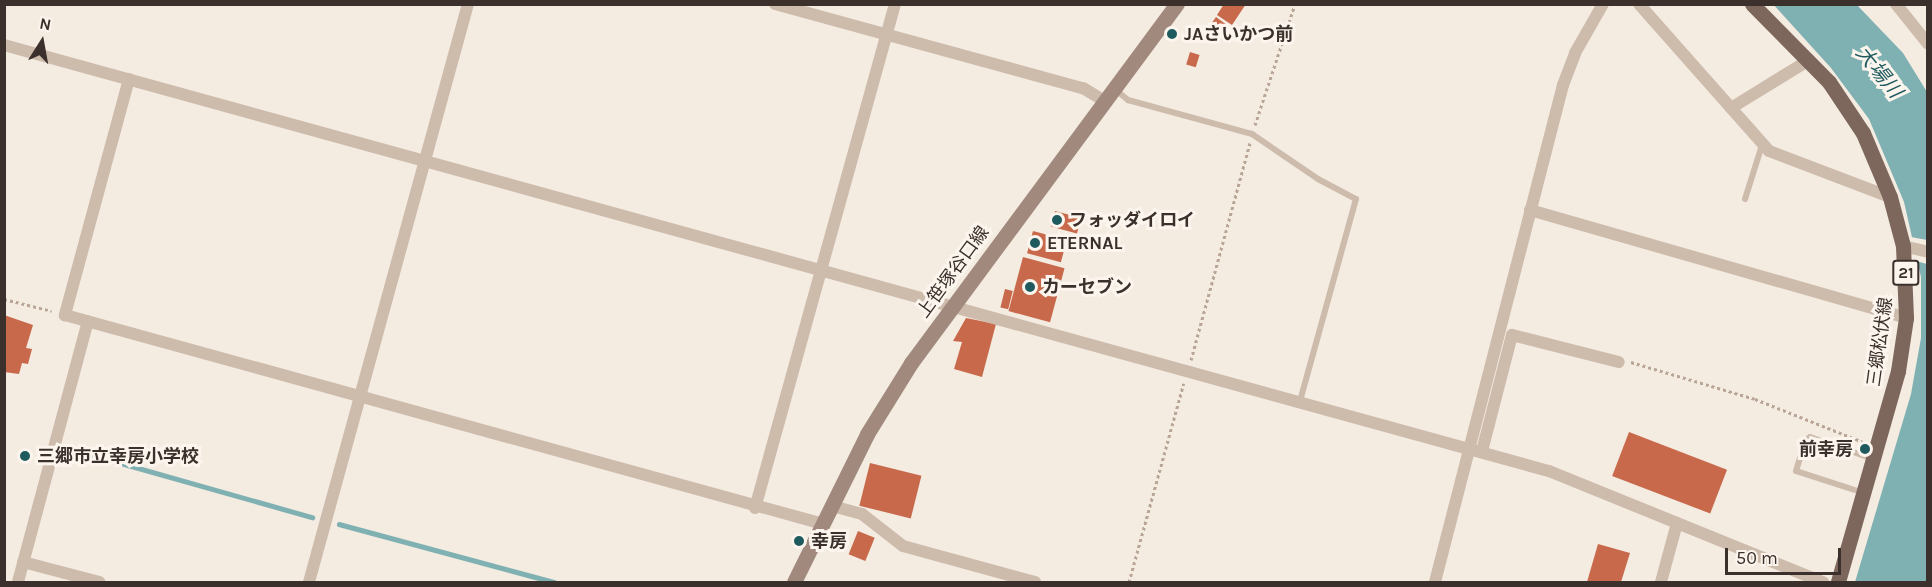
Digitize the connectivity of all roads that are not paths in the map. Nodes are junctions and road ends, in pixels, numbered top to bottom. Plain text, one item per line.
1 (468, 4) edge
2 (776, 4) edge
3 (895, 4) edge
4 (1177, 4) edge
5 (1603, 4) edge
6 (1639, 4) edge
7 (1752, 4) edge
8 (1896, 4) edge
9 (886, 35) junction
10 (1928, 44) edge
11 (4, 45) edge
12 (1809, 60) junction
13 (129, 79) junction
14 (1107, 94) junction
15 (1731, 108) junction
16 (1762, 145) junction
17 (424, 161) junction
18 (1890, 197) junction
19 (1745, 199) dead end
20 (1530, 210) junction
21 (1908, 247) junction
22 (1928, 252) edge
23 (820, 269) junction
24 (951, 306) junction
25 (1906, 318) junction
26 (88, 321) junction
27 (1499, 360) junction
28 (1619, 362) road end
29 (360, 397) junction
30 (1300, 401) junction
31 (1469, 447) junction
32 (1482, 451) junction
33 (1876, 454) junction
34 (1864, 493) junction
35 (832, 506) junction
36 (755, 508) junction
37 (1677, 523) junction
38 (823, 524) junction
39 (23, 562) junction
40 (18, 582) edge
41 (99, 582) edge
42 (309, 582) edge
43 (794, 582) edge
44 (1035, 582) edge
45 (1435, 582) edge
46 (1661, 582) edge
47 (1823, 582) edge
48 (1838, 582) edge

1 - 17 street
2 - 9 street
3 - 9 street
4 - 14 main road, 上笹塚谷口線
5 - 20 street
6 - 15 street
7 - 12 main road, 三郷松伏線 / 21
8 - 10 street
9 - 14 street
9 - 23 street
11 - 13 street
12 - 15 street
12 - 18 main road, 三郷松伏線 / 21
13 - 17 street
13 - 26 street
14 - 24 main road, 上笹塚谷口線
14 - 30 lane
15 - 16 street
16 - 18 street
16 - 19 lane
17 - 23 street
17 - 29 street
18 - 21 main road, 三郷松伏線 / 21
20 - 25 street
20 - 27 street
21 - 22 street
21 - 25 main road, 三郷松伏線 / 21
23 - 24 street
23 - 36 street
24 - 30 street
24 - 35 main road, 上笹塚谷口線
25 - 33 main road, 三郷松伏線 / 21
26 - 29 street
26 - 39 street
27 - 28 street
27 - 31 street
27 - 32 street
29 - 36 street
29 - 42 street
30 - 31 street
31 - 32 street
31 - 45 street
32 - 37 street
33 - 34 main road, 三郷松伏線 / 21
33 - 34 lane
34 - 48 main road, 三郷松伏線 / 21
35 - 38 main road, 上笹塚谷口線
35 - 44 street
36 - 38 street
37 - 46 street
37 - 47 street
38 - 43 main road, 上笹塚谷口線
39 - 40 street
39 - 41 street

